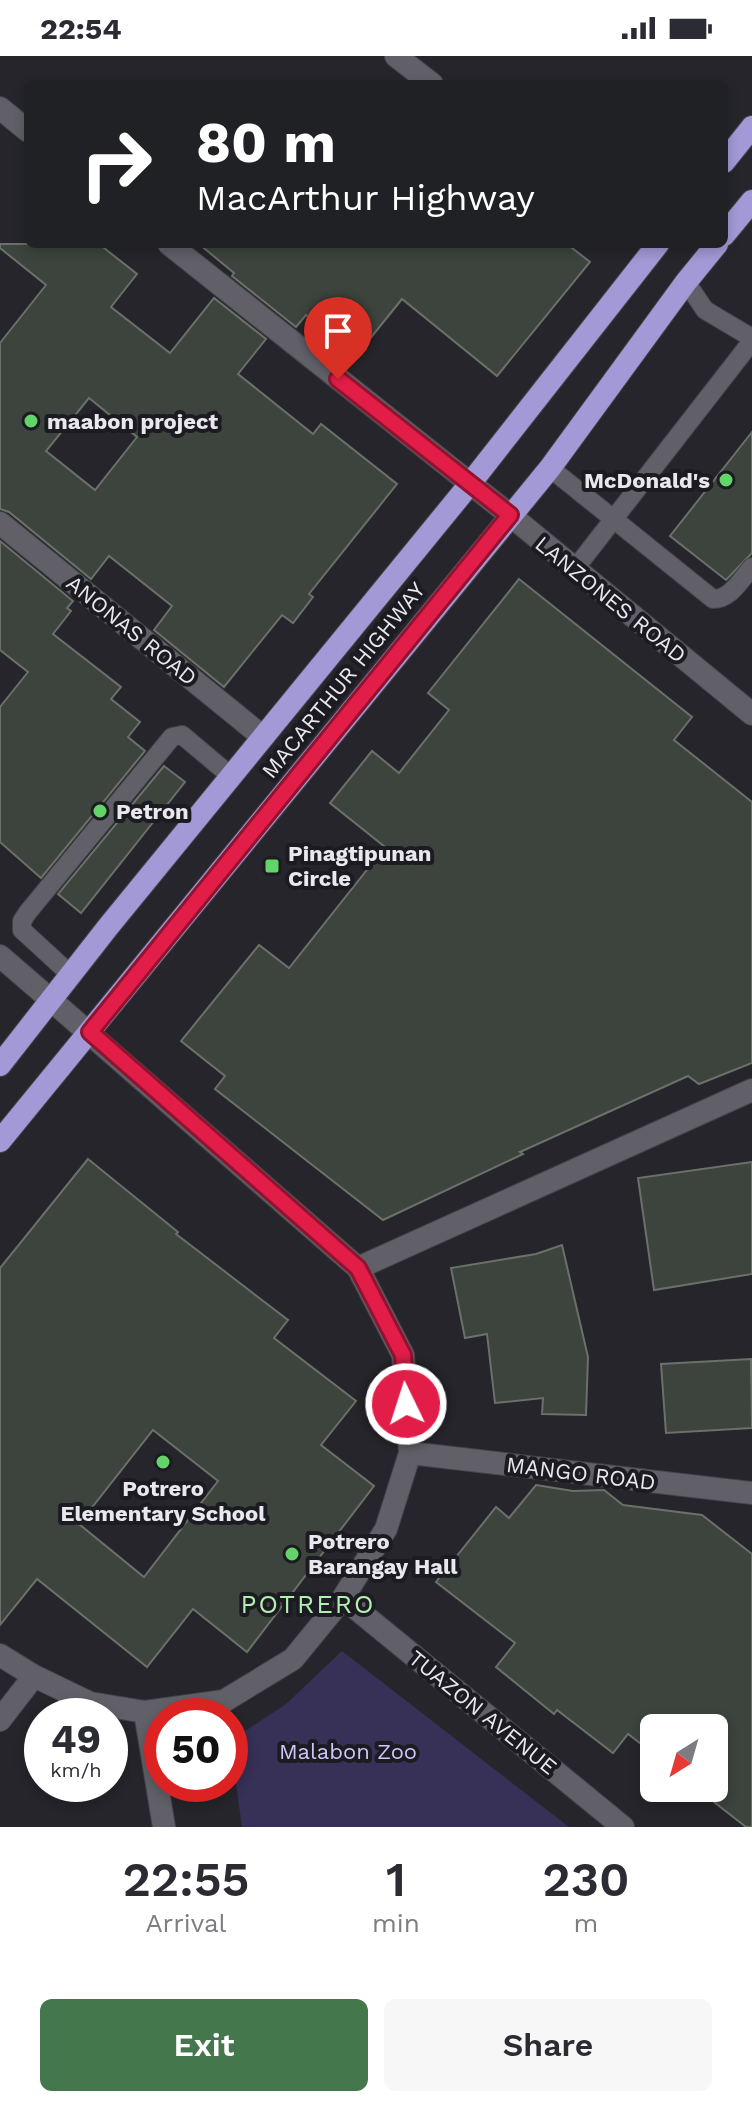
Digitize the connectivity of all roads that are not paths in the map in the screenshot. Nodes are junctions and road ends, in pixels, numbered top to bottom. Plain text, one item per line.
1 (396, 56) edge
2 (427, 80) edge
3 (0, 108) edge
4 (752, 127) edge
5 (24, 128) edge
6 (728, 157) edge
7 (752, 201) edge
8 (728, 230) edge
9 (174, 248) edge
10 (649, 248) edge
11 (714, 248) edge
12 (686, 282) junction
13 (752, 340) edge
14 (550, 468) junction
15 (469, 485) junction
16 (510, 515) junction
17 (614, 520) junction
18 (0, 523) edge
19 (752, 567) edge
20 (574, 570) junction
21 (752, 714) edge
22 (263, 737) junction
23 (232, 777) junction
24 (0, 956) edge
25 (71, 975) junction
26 (51, 1000) junction
27 (90, 1032) junction
28 (0, 1065) edge
29 (752, 1090) edge
30 (0, 1141) edge
31 (358, 1268) junction
32 (410, 1453) junction
33 (752, 1493) edge
34 (343, 1598) junction
35 (0, 1655) edge
36 (34, 1676) junction
37 (229, 1698) edge
38 (144, 1712) edge
39 (0, 1720) edge
40 (160, 1802) edge
41 (164, 1827) edge
42 (623, 1827) edge

1 - 2 street
3 - 5 street
4 - 6 highway
7 - 8 highway
9 - 15 street, LANZONES ROAD
10 - 15 highway, MACARTHUR HIGHWAY
11 - 12 highway, MACARTHUR HIGHWAY
12 - 13 lane
12 - 14 highway, MACARTHUR HIGHWAY
13 - 17 lane
14 - 16 highway, MACARTHUR HIGHWAY
14 - 17 lane
15 - 16 street, LANZONES ROAD
15 - 22 highway, MACARTHUR HIGHWAY
16 - 20 street, LANZONES ROAD
16 - 27 highway, MACARTHUR HIGHWAY
17 - 19 lane
17 - 20 lane
18 - 22 street, ANONAS ROAD
20 - 21 street, LANZONES ROAD
22 - 23 highway, MACARTHUR HIGHWAY
23 - 25 highway, MACARTHUR HIGHWAY
23 - 25 lane
24 - 26 street
25 - 26 highway, MACARTHUR HIGHWAY
26 - 27 street
26 - 28 highway, MACARTHUR HIGHWAY
27 - 30 highway, MACARTHUR HIGHWAY
27 - 31 street
29 - 31 street
31 - 32 street
32 - 33 street, MANGO ROAD
32 - 34 street
34 - 37 street
34 - 42 street, TUAZON AVENUE
35 - 36 street
36 - 38 street
36 - 39 street
40 - 41 street

